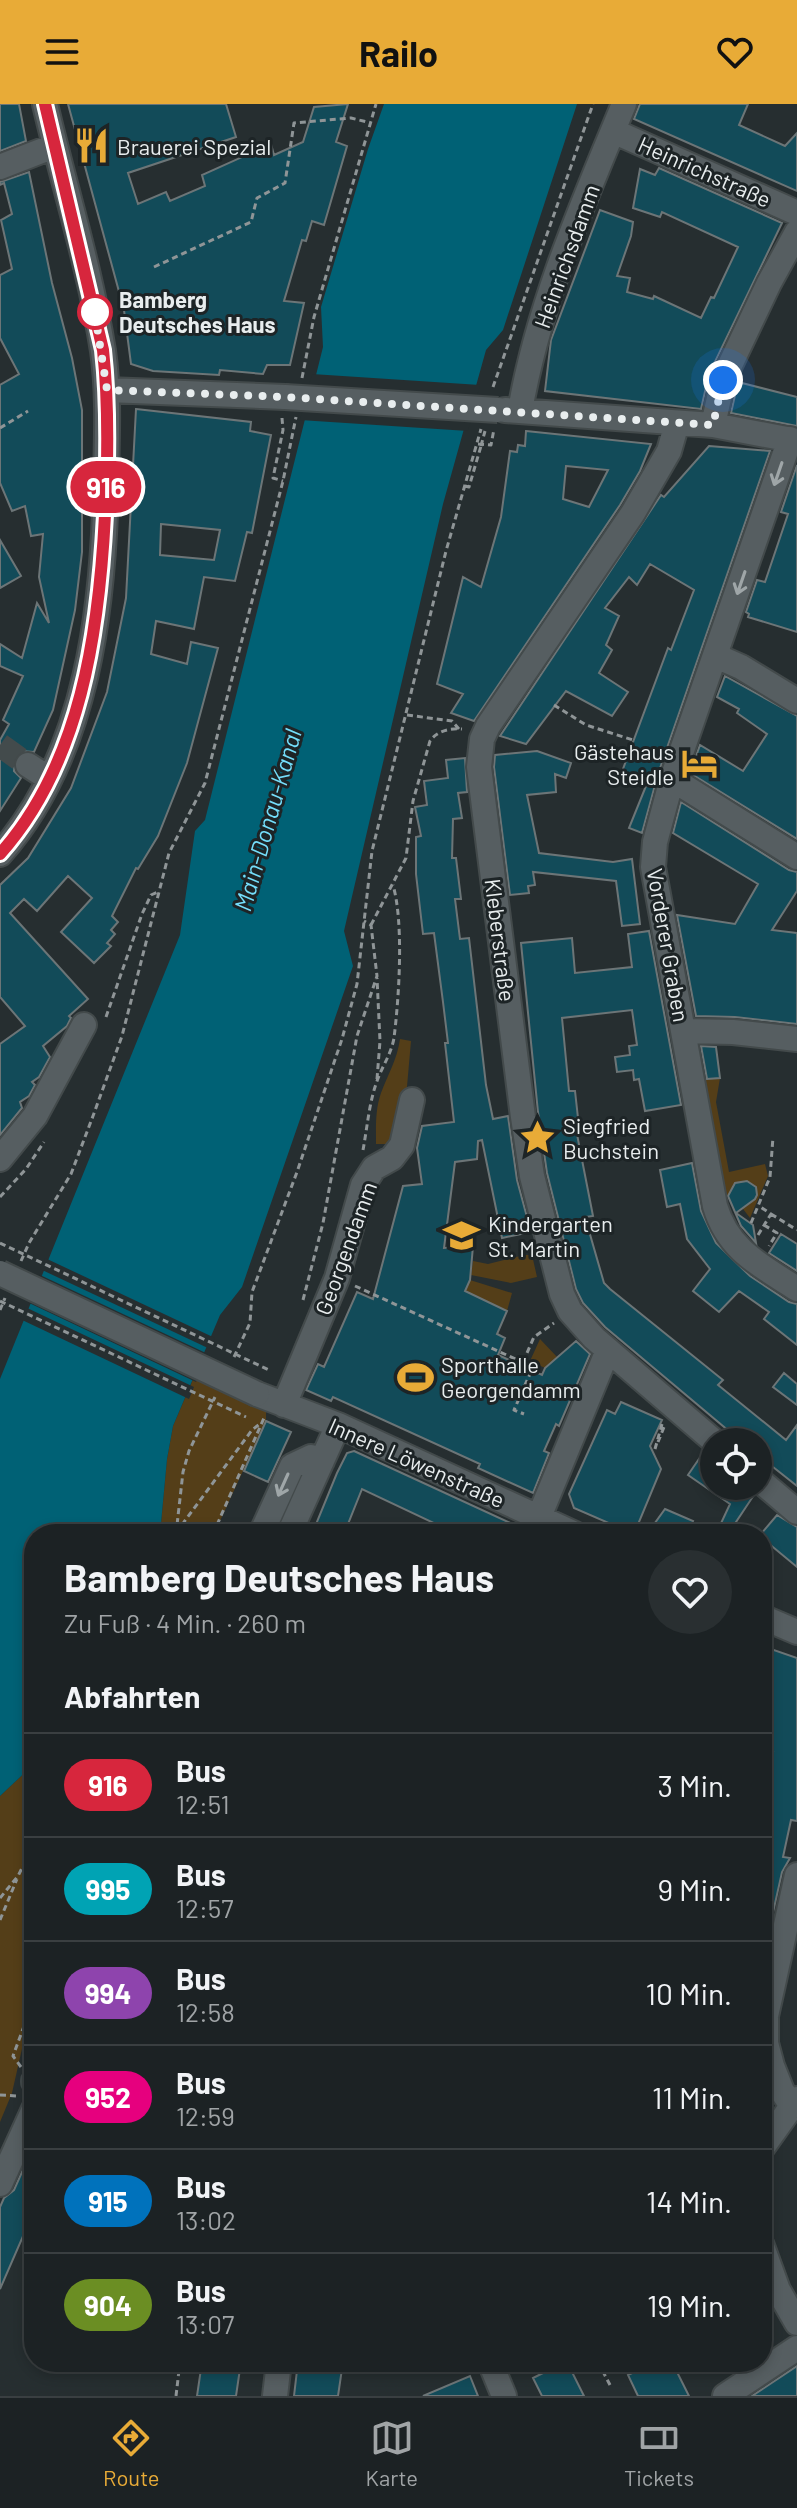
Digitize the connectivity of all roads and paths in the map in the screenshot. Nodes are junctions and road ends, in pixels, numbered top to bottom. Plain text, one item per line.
1 (45, 104) edge
2 (376, 104) edge
3 (624, 104) edge
4 (371, 123) junction
5 (613, 131) junction
6 (54, 146) junction
7 (0, 167) edge
8 (797, 213) edge
9 (797, 232) edge
10 (154, 267) dead end
11 (107, 390) junction
12 (295, 394) junction
13 (28, 411) dead end
14 (509, 411) junction
15 (677, 423) junction
16 (713, 425) junction
17 (0, 428) edge
18 (279, 430) dead end
19 (286, 431) dead end
20 (293, 433) junction
21 (794, 440) edge
22 (487, 445) dead end
23 (283, 481) junction
24 (465, 486) dead end
25 (716, 656) junction
26 (797, 701) edge
27 (409, 705) dead end
28 (554, 705) dead end
29 (407, 715) junction
30 (459, 729) junction
31 (483, 735) junction
32 (633, 740) dead end
33 (672, 779) junction
34 (0, 854) edge
35 (797, 857) edge
36 (393, 885) junction
37 (364, 921) junction
38 (371, 925) junction
39 (377, 976) junction
40 (84, 1025) dead end
41 (683, 1031) junction
42 (797, 1039) edge
43 (376, 1082) junction
44 (412, 1100) dead end
45 (773, 1137) dead end
46 (0, 1159) edge
47 (363, 1185) junction
48 (759, 1206) junction
49 (771, 1214) junction
50 (751, 1223) dead end
51 (764, 1225) junction
52 (797, 1230) edge
53 (0, 1243) edge
54 (753, 1243) dead end
55 (766, 1251) dead end
56 (9, 1271) edge
57 (337, 1278) junction
58 (797, 1289) edge
59 (6, 1297) dead end
60 (303, 1299) dead end
61 (0, 1301) edge
62 (0, 1310) edge
63 (570, 1311) junction
64 (608, 1350) junction
65 (523, 1362) junction
66 (230, 1365) dead end
67 (269, 1370) dead end
68 (216, 1394) dead end
69 (269, 1405) junction
70 (524, 1414) dead end
71 (246, 1417) dead end
72 (338, 1425) junction
73 (665, 1425) dead end
74 (700, 1429) edge
75 (660, 1430) dead end
76 (658, 1442) junction
77 (655, 1449) dead end
78 (322, 1461) junction
79 (772, 1491) edge
80 (797, 1512) edge
81 (178, 1524) edge
82 (184, 1524) edge
83 (217, 1524) edge
84 (266, 1524) edge
85 (294, 1524) edge
86 (531, 1524) edge
87 (536, 1524) edge
88 (772, 1621) edge
89 (797, 1632) edge
90 (24, 1864) edge
91 (797, 1875) edge
92 (18, 1876) junction
93 (0, 1898) edge
94 (0, 1920) edge
95 (772, 1990) edge
96 (24, 2026) edge
97 (772, 2061) edge
98 (24, 2070) edge
99 (792, 2114) edge
100 (24, 2131) edge
101 (772, 2135) edge
102 (0, 2184) edge
103 (772, 2274) edge
104 (797, 2323) edge
105 (797, 2348) edge
106 (772, 2365) edge
107 (179, 2372) edge
108 (278, 2372) edge
109 (494, 2372) edge
110 (603, 2372) edge
111 (761, 2372) edge
112 (610, 2385) dead end
113 (176, 2396) edge
114 (275, 2396) edge
115 (504, 2396) edge
116 (725, 2396) edge

1 - 6 street
2 - 4 path
3 - 5 street, Heinrichsdamm
4 - 10 path
4 - 12 path
5 - 8 street, Heinrichstraße
5 - 14 street, Heinrichsdamm
6 - 7 street
6 - 11 street
9 - 16 street
11 - 12 street
11 - 34 street
12 - 14 street, bridge
12 - 20 path
13 - 17 path
14 - 15 street
15 - 16 street
15 - 31 street
16 - 21 street
18 - 23 path
19 - 20 path
20 - 23 path
21 -> 25 street, Vorderer Graben
22 - 24 path
23 - 56 path
25 - 26 street
25 - 33 street, Vorderer Graben
27 - 29 path
28 - 32 path
29 - 30 path
29 - 37 path
30 - 31 path
30 - 36 path
31 - 63 street, Kleberstraße
33 - 35 street
33 - 41 street, Vorderer Graben
36 - 38 path
36 - 43 path
37 - 38 path
37 - 66 path
38 - 39 path
39 - 43 path
39 - 60 path
40 - 46 street
41 - 42 street
41 - 58 street, Vorderer Graben
43 - 47 path
44 - 47 street, Georgendamm
45 - 48 path
47 - 57 street, Georgendamm
48 - 49 path
48 - 50 path
49 - 51 path
49 - 52 path
51 - 54 path
51 - 55 path
53 - 67 path, bridge
56 - 69 street, Innere Löwenstraße, bridge
57 - 65 path
57 - 69 street, Georgendamm
59 - 62 path
61 - 71 path, bridge
63 - 64 street, Kleberstraße
63 - 65 path
64 - 74 street, Kleberstraße
64 - 87 street
65 - 70 path
68 - 81 path
69 - 72 street, Innere Löwenstraße
69 - 82 path
69 - 83 path
72 - 78 street
72 - 86 street, Innere Löwenstraße
73 - 76 path
75 - 76 path
76 - 77 path
78 -> 84 street
78 - 85 street
79 - 80 street
88 - 89 street
90 - 92 path
91 - 95 street
92 - 93 path
92 - 94 path
96 - 98 path
97 - 99 street
99 - 101 street
100 - 102 street
103 - 104 street
105 - 106 street
107 - 113 path
108 - 114 street
109 - 115 street
110 - 112 path
111 - 116 street

